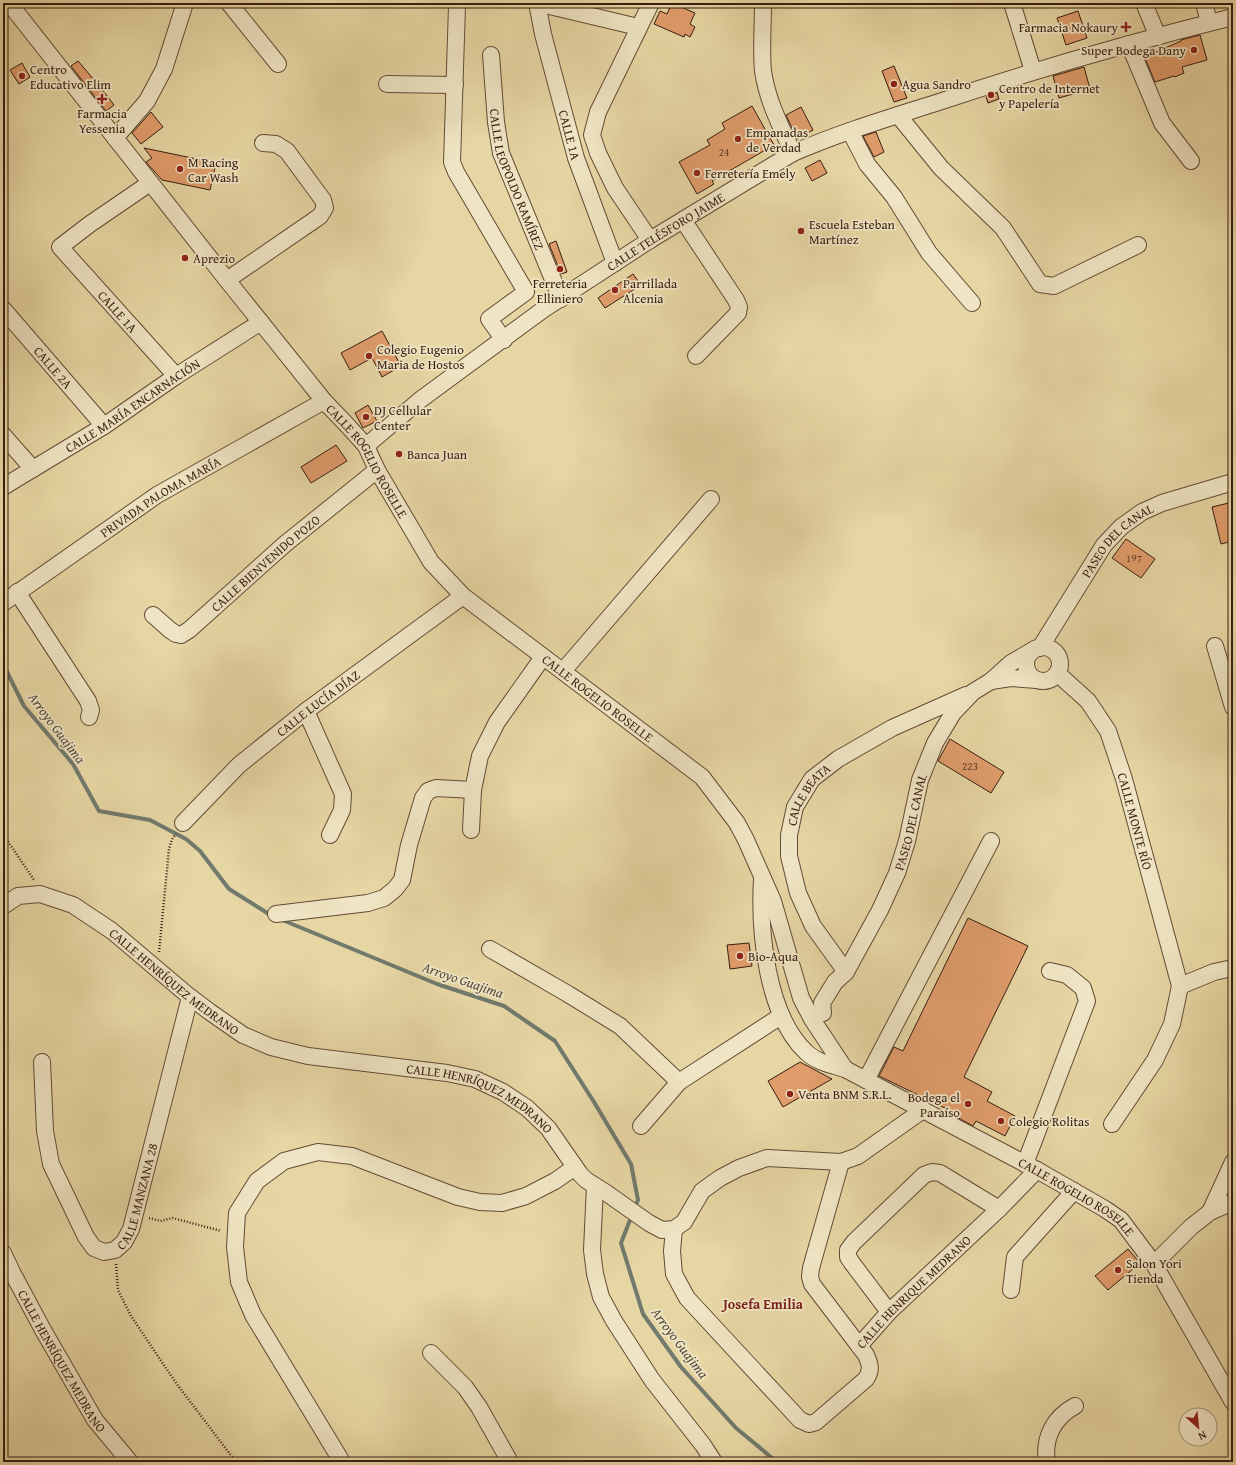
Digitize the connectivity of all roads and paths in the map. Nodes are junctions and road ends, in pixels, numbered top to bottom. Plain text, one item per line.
1 (9, 3) edge
2 (186, 3) edge
3 (229, 3) edge
4 (537, 3) edge
5 (651, 3) edge
6 (763, 3) edge
7 (1012, 3) edge
8 (1144, 3) edge
9 (1204, 3) edge
10 (457, 6) dead end
11 (1233, 17) edge
12 (1209, 22) junction
13 (638, 27) junction
14 (1158, 37) junction
15 (1129, 44) junction
16 (491, 56) dead end
17 (278, 64) dead end
18 (1034, 71) junction
19 (387, 84) dead end
20 (455, 85) junction
21 (898, 115) junction
22 (850, 131) junction
23 (115, 138) junction
24 (264, 143) dead end
25 (598, 153) junction
26 (793, 153) junction
27 (576, 158) junction
28 (1191, 161) dead end
29 (150, 183) junction
30 (683, 220) junction
31 (650, 240) junction
32 (1138, 245) dead end
33 (616, 263) junction
34 (227, 280) junction
35 (561, 299) junction
36 (511, 303) junction
37 (972, 303) dead end
38 (3, 309) edge
39 (260, 322) junction
40 (526, 323) junction
41 (504, 340) junction
42 (696, 356) dead end
43 (176, 376) junction
44 (324, 401) junction
45 (104, 426) junction
46 (3, 435) edge
47 (366, 446) junction
48 (33, 469) junction
49 (377, 470) junction
50 (1233, 482) edge
51 (3, 487) edge
52 (711, 499) dead end
53 (17, 592) junction
54 (463, 596) junction
55 (3, 603) edge
56 (153, 615) dead end
57 (1216, 646) dead end
58 (1037, 648) junction
59 (543, 657) junction
60 (563, 672) junction
61 (1057, 673) junction
62 (1038, 680) junction
63 (991, 681) junction
64 (973, 692) junction
65 (1233, 707) edge
66 (306, 711) junction
67 (89, 717) dead end
68 (473, 790) junction
69 (183, 823) dead end
70 (471, 830) dead end
71 (3, 834) edge
72 (330, 835) dead end
73 (172, 839) dead end
74 (991, 841) dead end
75 (762, 875) junction
76 (40, 894) junction
77 (3, 906) edge
78 (276, 914) dead end
79 (490, 949) dead end
80 (1233, 968) edge
81 (156, 969) junction
82 (1050, 971) dead end
83 (845, 973) junction
84 (1180, 986) junction
85 (190, 997) junction
86 (781, 1016) junction
87 (818, 1016) junction
88 (790, 1032) junction
89 (42, 1062) dead end
90 (845, 1069) junction
91 (866, 1080) junction
92 (679, 1082) junction
93 (923, 1110) junction
94 (1112, 1124) dead end
95 (641, 1126) dead end
96 (841, 1162) junction
97 (1233, 1162) edge
98 (575, 1167) junction
99 (1031, 1167) junction
100 (595, 1186) junction
101 (1074, 1191) junction
102 (1233, 1202) edge
103 (999, 1209) junction
104 (1210, 1212) junction
105 (135, 1214) junction
106 (674, 1229) junction
107 (236, 1235) junction
108 (115, 1250) junction
109 (3, 1253) edge
110 (1154, 1264) junction
111 (1011, 1290) dead end
112 (889, 1312) junction
113 (859, 1346) junction
114 (431, 1353) dead end
115 (1231, 1396) edge
116 (1075, 1406) dead end
117 (130, 1462) edge
118 (236, 1462) edge
119 (342, 1462) edge
120 (510, 1462) edge
121 (714, 1462) edge
122 (1047, 1462) edge

1 - 23 street, CALLE ROGELIO ROSELLE
2 - 23 street
3 - 17 street
4 - 13 street
4 - 27 street, CALLE 1A
5 - 13 street
6 - 26 street
7 - 18 street
8 - 14 street
9 - 12 street
10 - 20 street
11 - 12 street, CALLE TELÉSFORO JAIME
12 - 14 street, CALLE TELÉSFORO JAIME
13 - 25 street
14 - 15 street, CALLE TELÉSFORO JAIME
15 - 18 street, CALLE TELÉSFORO JAIME
15 - 28 street
16 - 35 street, CALLE LEOPOLDO RAMÍREZ
18 - 21 street, CALLE TELÉSFORO JAIME
19 - 20 street
20 - 36 street
21 - 22 street, CALLE TELÉSFORO JAIME
21 - 32 street
22 - 26 street, CALLE TELÉSFORO JAIME
22 - 37 street
23 - 29 street, CALLE ROGELIO ROSELLE
24 - 34 street
25 - 27 street
25 - 31 street
26 - 30 street, CALLE TELÉSFORO JAIME
27 - 33 street, CALLE 1A
29 - 34 street, CALLE ROGELIO ROSELLE
29 - 43 street, CALLE 1A
30 - 31 street, CALLE TELÉSFORO JAIME
30 - 42 street
31 - 33 street, CALLE TELÉSFORO JAIME
33 - 35 street, CALLE TELÉSFORO JAIME
34 - 39 street, CALLE ROGELIO ROSELLE
35 - 40 street, CALLE TELÉSFORO JAIME
36 - 40 street
36 - 41 street
38 - 45 street, CALLE 2A
39 - 43 street, CALLE MARÍA ENCARNACIÓN
39 - 44 street, CALLE ROGELIO ROSELLE
40 - 41 street, CALLE TELÉSFORO JAIME
41 - 47 street, CALLE TELÉSFORO JAIME
43 - 45 street, CALLE MARÍA ENCARNACIÓN
44 - 47 street, CALLE ROGELIO ROSELLE
44 - 53 street, PRIVADA PALOMA MARÍA
45 - 48 street, CALLE MARÍA ENCARNACIÓN
46 - 48 street
47 - 49 street, CALLE ROGELIO ROSELLE
48 - 51 street, CALLE MARÍA ENCARNACIÓN
49 - 54 street, CALLE ROGELIO ROSELLE
49 - 56 street, CALLE BIENVENIDO POZO
50 - 58 street, PASEO DEL CANAL
52 - 60 street
53 - 55 street, PRIVADA PALOMA MARÍA
53 - 67 street
54 - 59 street, CALLE ROGELIO ROSELLE
54 - 66 street, CALLE LUCÍA DÍAZ
57 - 65 street
58 - 61 street
58 - 62 street
58 - 63 street, PASEO DEL CANAL
59 - 60 street, CALLE ROGELIO ROSELLE
59 - 68 street
60 - 75 street, CALLE ROGELIO ROSELLE
61 - 62 street
61 - 84 street, CALLE MONTE RÍO
62 - 63 street, PASEO DEL CANAL
63 - 64 street, PASEO DEL CANAL
64 - 83 street, PASEO DEL CANAL
64 - 83 street, CALLE BEATA
66 - 69 street, CALLE LUCÍA DÍAZ
66 - 72 street
68 - 70 street
68 - 78 street
71 - 76 path
73 - 81 path
74 - 91 street
75 - 86 street, CALLE ROGELIO ROSELLE
75 - 87 street, CALLE ROGELIO ROSELLE
76 - 77 street, CALLE HENRÍQUEZ MEDRANO
76 - 81 street, CALLE HENRÍQUEZ MEDRANO
79 - 92 street
80 - 84 street
81 - 85 street, CALLE HENRÍQUEZ MEDRANO
82 - 99 street
83 - 87 street, PASEO DEL CANAL
84 - 94 street, CALLE MONTE RÍO
85 - 98 street, CALLE HENRÍQUEZ MEDRANO
85 - 105 street, CALLE MANZANA 28
86 - 88 street, CALLE ROGELIO ROSELLE
86 - 92 street
87 - 88 street
87 - 90 street, CALLE ROGELIO ROSELLE
88 - 90 street, CALLE ROGELIO ROSELLE
89 - 108 street, CALLE MANZANA 28
90 - 91 street, CALLE ROGELIO ROSELLE
91 - 93 street, CALLE ROGELIO ROSELLE
92 - 95 street
93 - 96 street
93 - 99 street, CALLE ROGELIO ROSELLE
96 - 106 street
96 - 113 street
97 - 104 street
98 - 100 street, CALLE HENRÍQUEZ MEDRANO
98 - 107 street
99 - 101 street, CALLE ROGELIO ROSELLE
99 - 103 street, CALLE HENRIQUE MEDRANO
100 - 106 street, CALLE HENRÍQUEZ MEDRANO
100 - 121 street
101 - 110 street, CALLE ROGELIO ROSELLE
101 - 111 street
102 - 104 street
103 - 112 street, CALLE HENRIQUE MEDRANO
103 - 112 street
104 - 110 street
105 - 107 path
105 - 108 street, CALLE MANZANA 28
106 - 113 street, CALLE HENRIQUE MEDRANO
107 - 119 street
108 - 118 path
109 - 117 street, CALLE HENRÍQUEZ MEDRANO
110 - 115 street, CALLE ROGELIO ROSELLE
112 - 113 street, CALLE HENRIQUE MEDRANO
114 - 120 street
116 - 122 street

